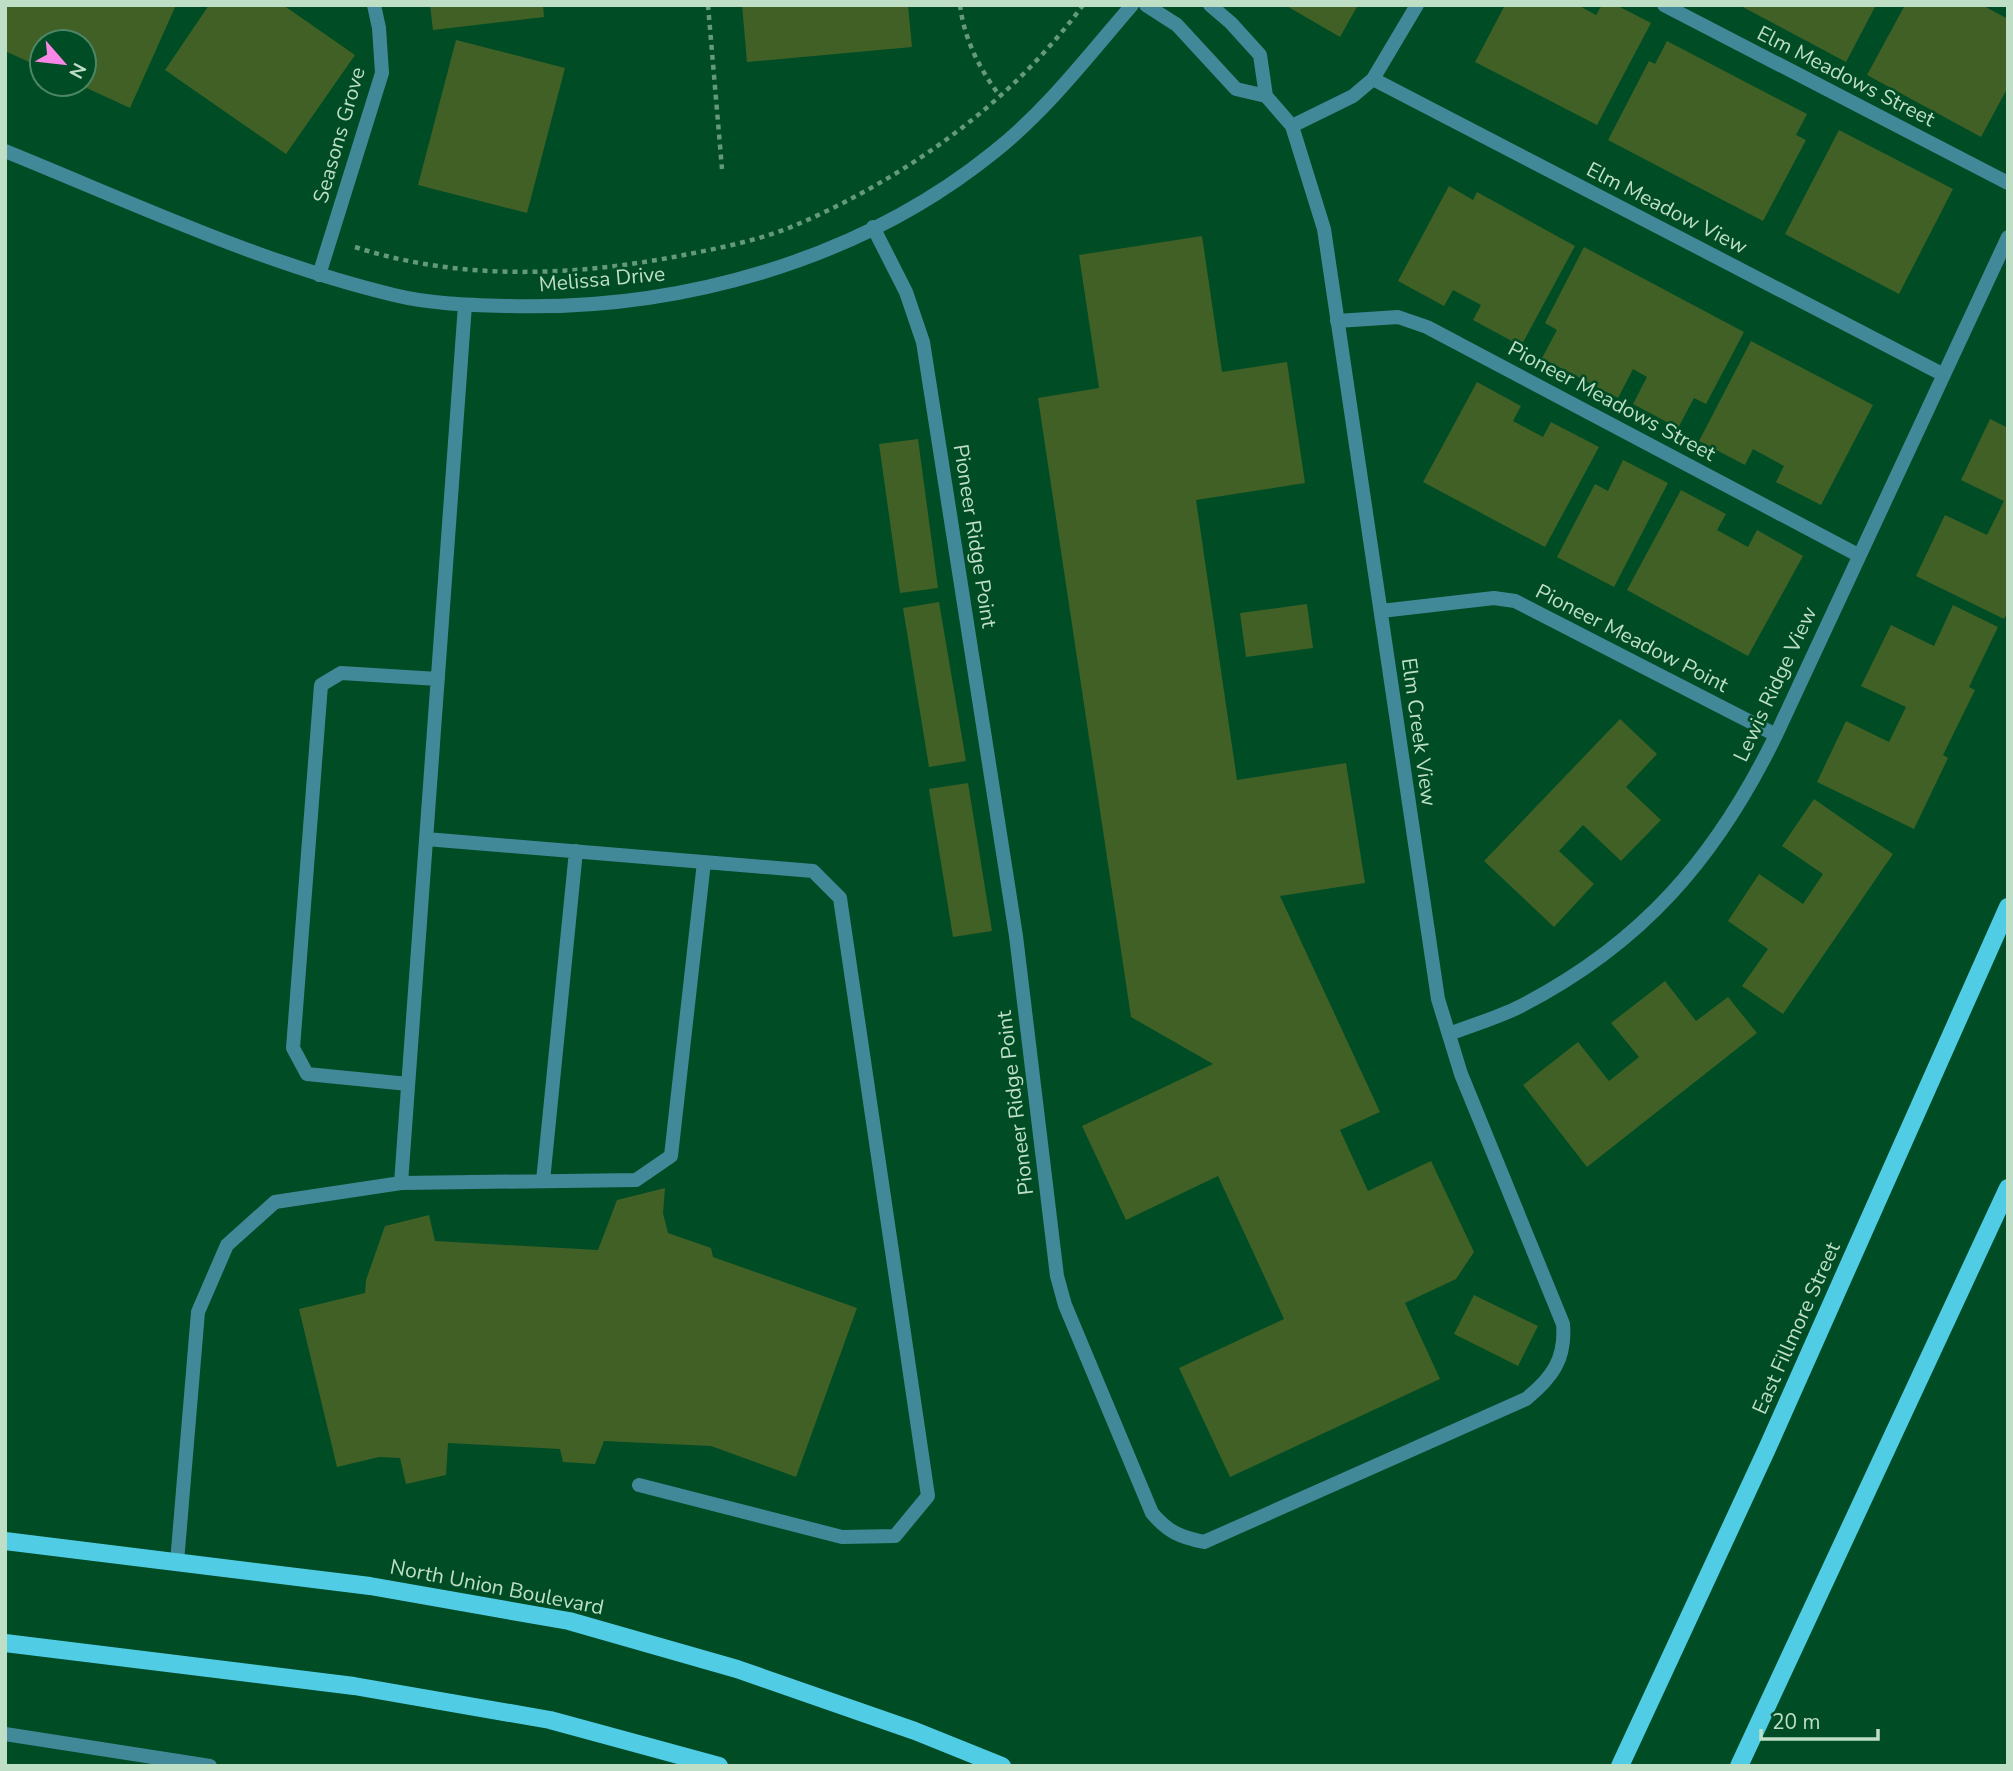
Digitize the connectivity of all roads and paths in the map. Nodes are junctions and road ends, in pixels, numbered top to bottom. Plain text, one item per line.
1 (374, 5) edge
2 (708, 5) edge
3 (960, 5) edge
4 (1083, 5) edge
5 (1132, 5) edge
6 (1146, 5) edge
7 (1210, 5) edge
8 (1417, 5) edge
9 (1664, 5) edge
10 (1373, 79) junction
11 (1000, 96) junction
12 (1266, 96) junction
13 (1292, 126) junction
14 (5, 151) edge
15 (722, 169) dead end
16 (2008, 183) edge
17 (873, 227) junction
18 (2008, 237) edge
19 (330, 239) junction
20 (319, 275) junction
21 (465, 304) junction
22 (1337, 321) junction
23 (1942, 374) junction
24 (1858, 555) junction
25 (1381, 611) junction
26 (438, 679) junction
27 (1776, 736) junction
28 (426, 839) junction
29 (576, 851) junction
30 (704, 862) junction
31 (2008, 907) edge
32 (1449, 1034) junction
33 (408, 1084) junction
34 (543, 1181) junction
35 (401, 1183) junction
36 (2008, 1188) edge
37 (1558, 1366) joint
38 (639, 1485) dead end
39 (5, 1541) edge
40 (177, 1562) junction
41 (5, 1643) edge
42 (5, 1734) edge
43 (210, 1766) edge
44 (719, 1766) edge
45 (1002, 1766) edge
46 (1620, 1766) edge
47 (1739, 1766) edge

1 - 19 street, Seasons Grove
2 - 15 path
3 - 11 path
4 - 11 path
5 - 17 street, Melissa Drive
6 - 12 street
7 - 12 street
8 - 10 street
9 - 16 street, Elm Meadows Street
10 - 13 street
10 - 23 street, Elm Meadow View
11 - 19 path
12 - 13 street, Elm Creek View
13 - 22 street, Elm Creek View
14 - 20 street, Melissa Drive
17 - 21 street, Melissa Drive
17 - 37 street, Pioneer Ridge Point
18 - 23 street, Lewis Ridge View
19 - 20 street, Seasons Grove
20 - 21 street, Melissa Drive
21 - 26 street
22 - 24 street, Pioneer Meadows Street
22 - 25 street, Elm Creek View
23 - 24 street, Lewis Ridge View
24 - 27 street, Lewis Ridge View
25 - 27 street, Pioneer Meadow Point
25 - 32 street, Elm Creek View
26 - 28 street
26 - 33 street
27 - 32 street, Lewis Ridge View
28 - 29 street
28 - 33 street
29 - 30 street
29 - 34 street
30 - 34 street
30 - 38 street
31 - 46 main road, East Fillmore Street
32 - 37 street, Elm Creek View
33 - 35 street
34 - 35 street
35 - 40 street
36 - 47 main road
39 - 40 main road, North Union Boulevard
40 - 45 main road, North Union Boulevard
41 - 44 main road
42 - 43 street

